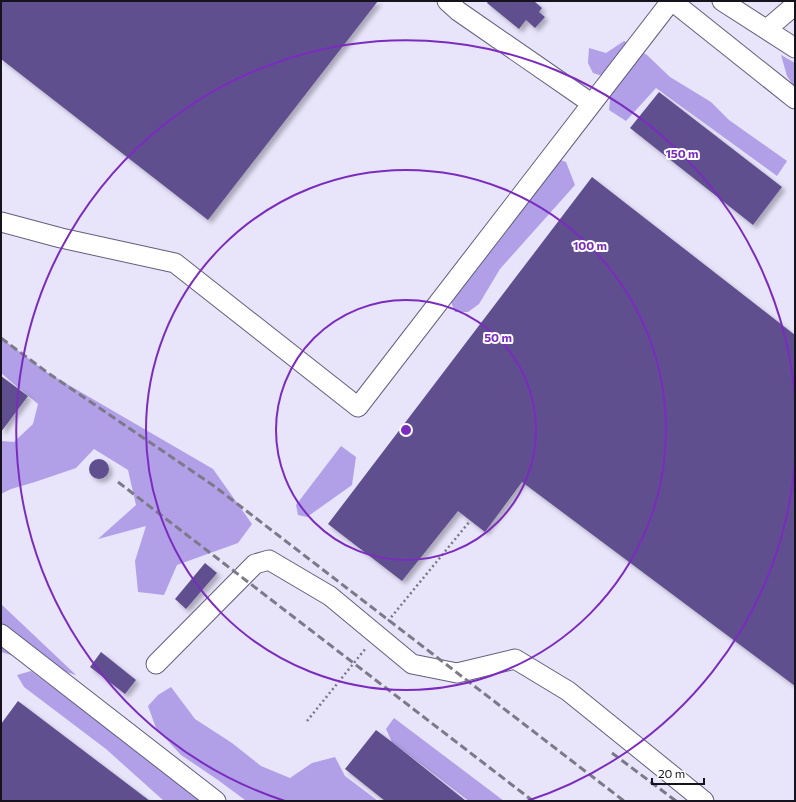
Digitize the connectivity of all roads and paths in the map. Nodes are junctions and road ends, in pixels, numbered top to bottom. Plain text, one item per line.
1 (447, 1) edge
2 (672, 1) edge
3 (722, 1) edge
4 (795, 5) edge
5 (767, 29) junction
6 (795, 48) edge
7 (795, 99) edge
8 (591, 103) junction
9 (1, 222) edge
10 (1, 634) edge
11 (156, 664) dead end
12 (216, 801) edge
13 (704, 801) edge

1 - 8 street
2 - 7 street
2 - 8 street
3 - 5 street
4 - 5 street
5 - 6 street
8 - 9 street
10 - 12 street
11 - 13 street

